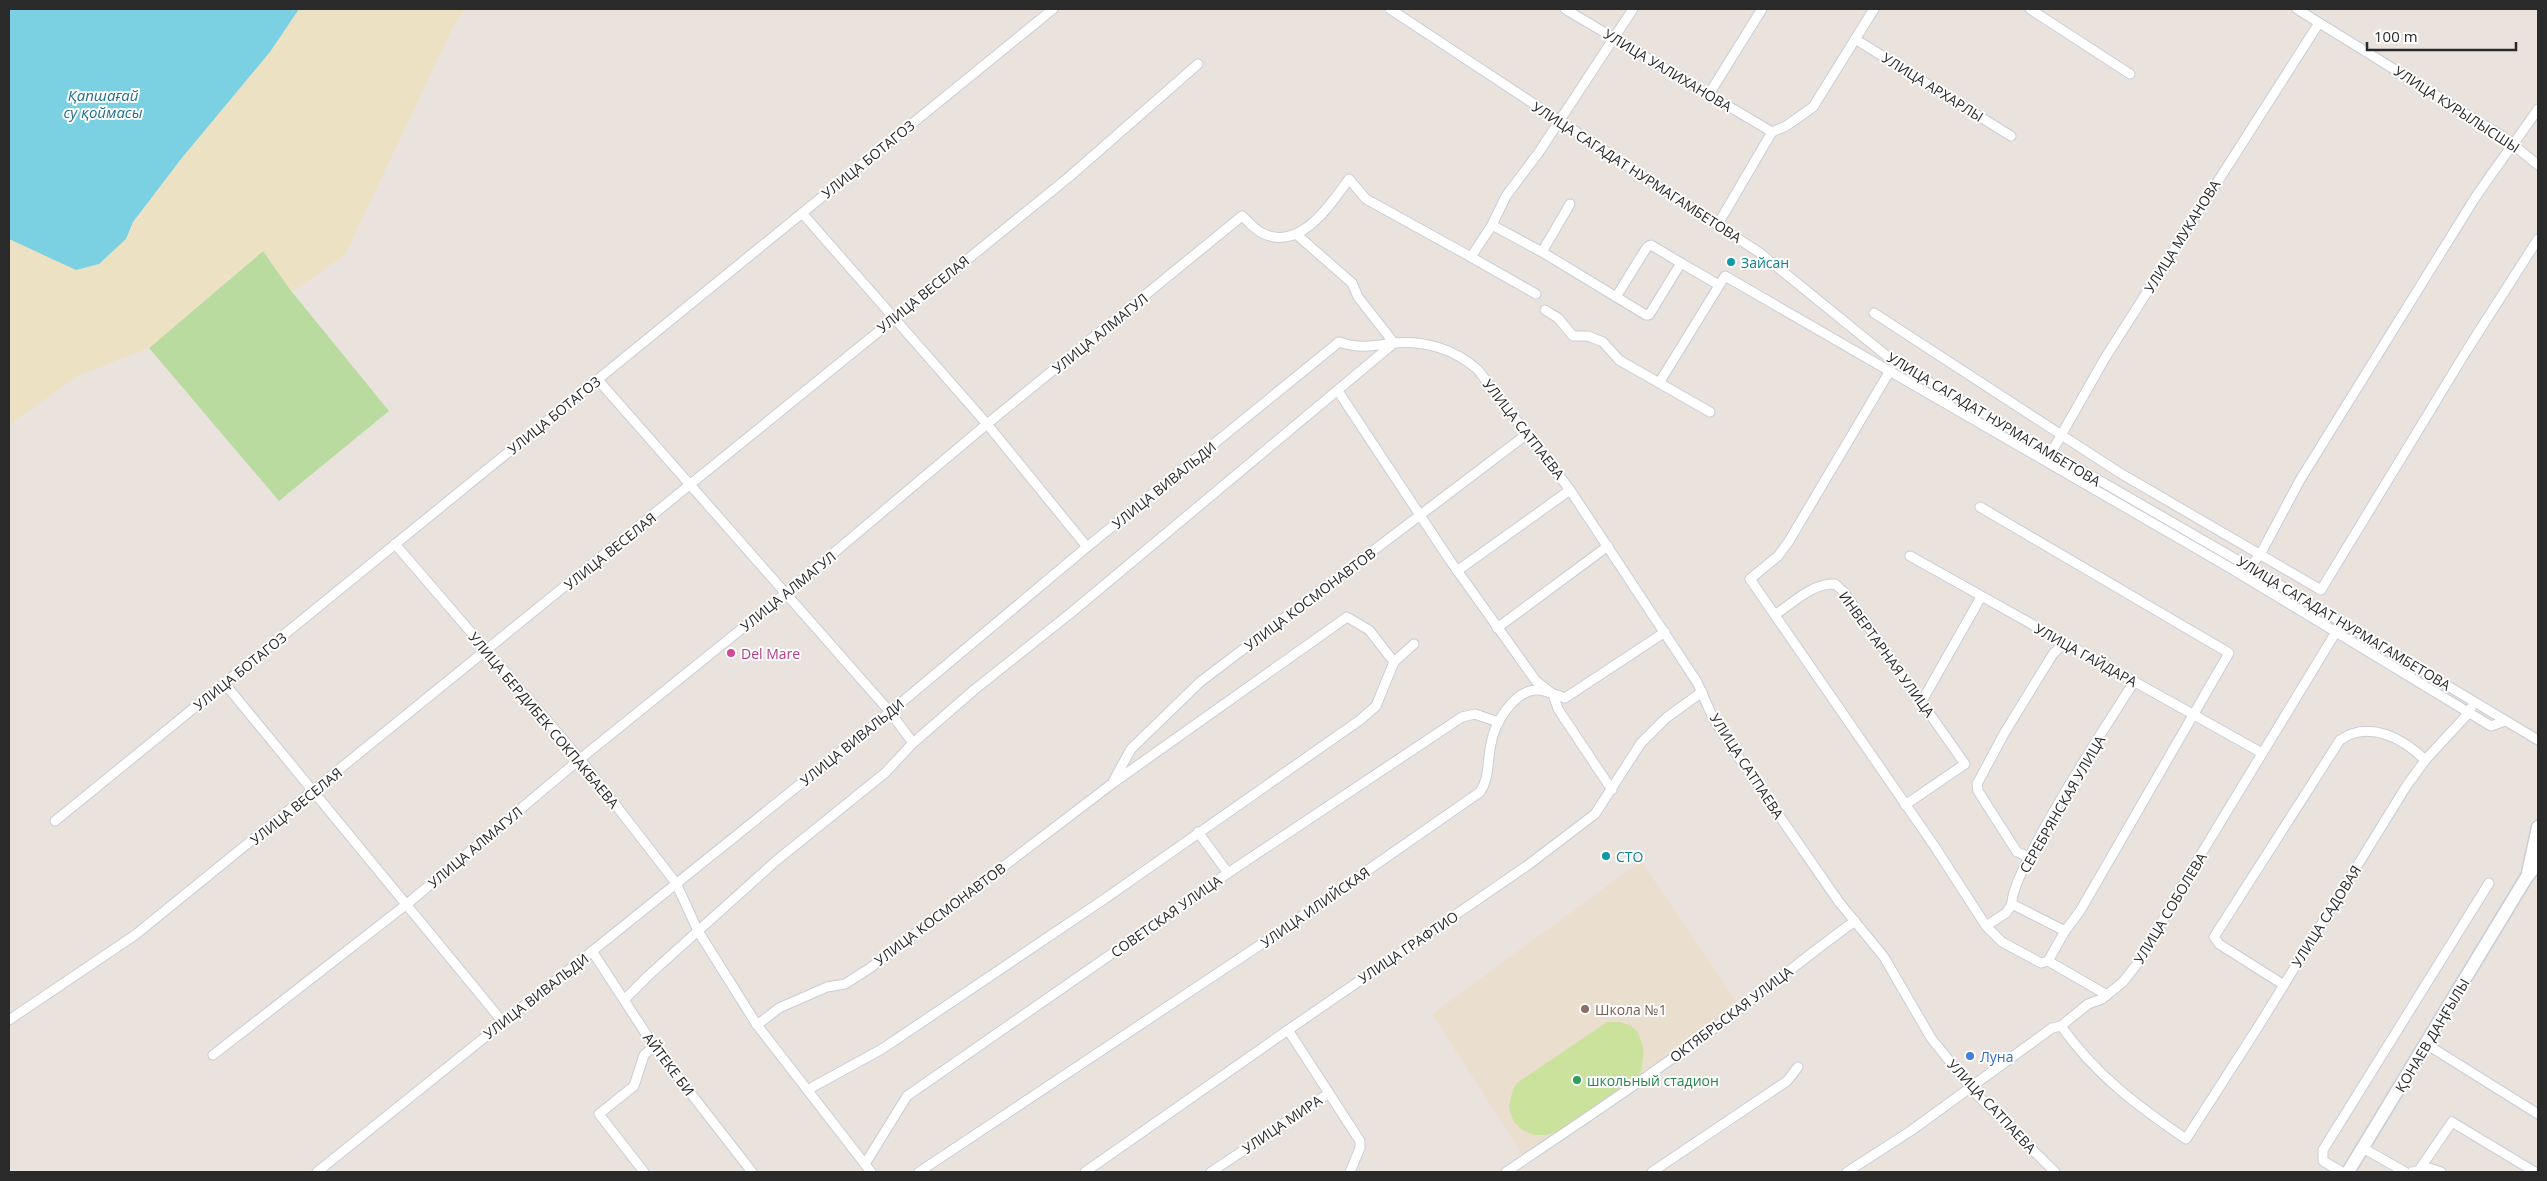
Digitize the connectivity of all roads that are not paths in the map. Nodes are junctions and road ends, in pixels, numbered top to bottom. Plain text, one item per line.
1 (1053, 9) edge
2 (1390, 9) edge
3 (1565, 9) edge
4 (1633, 9) edge
5 (1762, 9) edge
6 (1874, 9) edge
7 (2030, 9) edge
8 (2297, 9) edge
9 (2319, 23) junction
10 (1615, 38) junction
11 (1855, 39) junction
12 (1198, 64) dead end
13 (2130, 74) dead end
14 (1709, 94) junction
15 (2538, 109) edge
16 (1560, 120) junction
17 (1772, 132) junction
18 (2011, 136) dead end
19 (2514, 145) junction
20 (2538, 165) edge
21 (1570, 204) dead end
22 (802, 213) junction
23 (1718, 224) junction
24 (1492, 225) junction
25 (1296, 234) junction
26 (2538, 239) edge
27 (1542, 252) junction
28 (1471, 257) junction
29 (1680, 263) junction
30 (1719, 285) junction
31 (1536, 294) dead end
32 (1616, 297) junction
33 (1545, 310) dead end
34 (1874, 313) dead end
35 (894, 317) junction
36 (1394, 343) junction
37 (1895, 362) junction
38 (1889, 372) junction
39 (598, 380) junction
40 (1660, 383) junction
41 (1338, 391) junction
42 (1710, 412) dead end
43 (988, 424) junction
44 (1527, 434) junction
45 (2061, 435) junction
46 (2051, 453) junction
47 (691, 486) junction
48 (1570, 490) junction
49 (1980, 507) dead end
50 (1420, 515) junction
51 (395, 544) junction
52 (1608, 546) junction
53 (1087, 547) junction
54 (2260, 553) junction
55 (1910, 556) dead end
56 (2250, 567) junction
57 (1457, 571) junction
58 (786, 594) junction
59 (1982, 597) junction
60 (1775, 615) junction
61 (2342, 621) junction
62 (1497, 628) junction
63 (2336, 631) junction
64 (1665, 632) junction
65 (1414, 644) dead end
66 (2064, 644) junction
67 (486, 651) junction
68 (1394, 662) junction
69 (2134, 682) junction
70 (225, 684) junction
71 (1702, 692) junction
72 (1553, 694) junction
73 (1922, 701) junction
74 (2475, 701) junction
75 (890, 712) junction
76 (2469, 712) junction
77 (2193, 716) junction
78 (2505, 721) junction
79 (1498, 722) junction
80 (2525, 733) junction
81 (2538, 740) edge
82 (913, 743) junction
83 (2538, 748) edge
84 (2262, 753) junction
85 (580, 758) junction
86 (2425, 760) junction
87 (1113, 783) junction
88 (1612, 790) junction
89 (314, 791) junction
90 (1905, 805) junction
91 (55, 821) dead end
92 (2538, 827) edge
93 (1198, 832) junction
94 (2538, 833) edge
95 (2029, 857) junction
96 (2538, 863) edge
97 (1228, 873) junction
98 (2526, 878) junction
99 (676, 883) junction
100 (2489, 883) dead end
101 (407, 904) junction
102 (2012, 904) junction
103 (1855, 921) junction
104 (1986, 926) junction
105 (698, 931) junction
106 (2065, 931) junction
107 (592, 952) junction
108 (2048, 961) junction
109 (2284, 985) junction
110 (2107, 995) junction
111 (624, 1000) junction
112 (9, 1020) edge
113 (502, 1021) junction
114 (757, 1024) junction
115 (2057, 1027) junction
116 (1288, 1030) junction
117 (2426, 1044) junction
118 (654, 1046) junction
119 (213, 1055) dead end
120 (1798, 1067) dead end
121 (1971, 1088) junction
122 (809, 1089) junction
123 (1328, 1094) junction
124 (2538, 1114) edge
125 (2363, 1148) junction
126 (868, 1168) edge
127 (2416, 1171) edge
128 (317, 1172) edge
129 (644, 1172) edge
130 (752, 1172) edge
131 (919, 1172) edge
132 (1085, 1172) edge
133 (1211, 1172) edge
134 (1350, 1172) edge
135 (1506, 1172) edge
136 (1652, 1172) edge
137 (1847, 1172) edge
138 (2055, 1172) edge
139 (2342, 1172) edge
140 (2348, 1172) edge
141 (2405, 1172) edge
142 (2442, 1172) edge
143 (2535, 1172) edge

1 - 22 street, УЛИЦА БОТАГОЗ
2 - 16 street, УЛИЦА САГАДАТ НУРМАГАМБЕТОВА
3 - 10 street, УЛИЦА УАЛИХАНОВА
4 - 10 street
5 - 14 street
6 - 11 street
7 - 13 street
8 - 9 street, УЛИЦА КУРЫЛЫСШЫ
9 - 19 street, УЛИЦА КУРЫЛЫСШЫ
9 - 45 street, УЛИЦА МУКАНОВА
10 - 14 street, УЛИЦА УАЛИХАНОВА
10 - 16 street
11 - 17 street
11 - 18 street, УЛИЦА АРХАРЛЫ
12 - 35 street, УЛИЦА ВЕСЕЛАЯ
14 - 17 street, УЛИЦА УАЛИХАНОВА
15 - 19 street
16 - 23 street, УЛИЦА САГАДАТ НУРМАГАМБЕТОВА
16 - 24 street
17 - 23 street
19 - 20 street, УЛИЦА КУРЫЛЫСШЫ
19 - 54 street
21 - 27 street
22 - 35 street
22 - 39 street, УЛИЦА БОТАГОЗ
23 - 37 street, УЛИЦА САГАДАТ НУРМАГАМБЕТОВА
24 - 27 street
24 - 28 street
25 - 28 street
25 - 36 street
25 - 43 street, УЛИЦА АЛМАГУЛ
26 - 54 street
27 - 32 street
28 - 31 street
29 - 30 street
29 - 32 street
29 - 32 street
30 - 38 street
30 - 40 street
33 - 40 street
34 - 45 street
35 - 43 street
35 - 47 street, УЛИЦА ВЕСЕЛАЯ
36 - 41 street
36 - 44 street, УЛИЦА САТПАЕВА
36 - 53 street, УЛИЦА ВИВАЛЬДИ
37 - 38 street
37 - 46 street, УЛИЦА САГАДАТ НУРМАГАМБЕТОВА
38 - 60 street
38 - 63 street
39 - 47 street
39 - 51 street, УЛИЦА БОТАГОЗ
40 - 42 street
41 - 50 street
41 - 82 street
43 - 53 street
43 - 58 street, УЛИЦА АЛМАГУЛ
44 - 48 street, УЛИЦА САТПАЕВА
44 - 50 street, УЛИЦА КОСМОНАВТОВ
45 - 46 street, УЛИЦА МУКАНОВА
45 - 54 street
46 - 56 street, УЛИЦА САГАДАТ НУРМАГАМБЕТОВА
47 - 58 street
47 - 67 street, УЛИЦА ВЕСЕЛАЯ
48 - 52 street, УЛИЦА САТПАЕВА
48 - 57 street
49 - 77 street
50 - 57 street
50 - 87 street, УЛИЦА КОСМОНАВТОВ
51 - 67 street, УЛИЦА БЕРДИБЕК СОКПАКБАЕВА
51 - 70 street, УЛИЦА БОТАГОЗ
52 - 62 street
52 - 64 street, УЛИЦА САТПАЕВА
53 - 75 street, УЛИЦА ВИВАЛЬДИ
54 - 56 street
55 - 59 street, УЛИЦА ГАЙДАРА
56 - 61 street, УЛИЦА САГАДАТ НУРМАГАМБЕТОВА
57 - 62 street
58 - 75 street
58 - 85 street, УЛИЦА АЛМАГУЛ
59 - 66 street, УЛИЦА ГАЙДАРА
59 - 73 street
60 - 73 street, ИНВЕРТАРНАЯ УЛИЦА
60 - 90 street
61 - 63 street, УЛИЦА СОБОЛЕВА
61 - 74 street, УЛИЦА САГАДАТ НУРМАГАМБЕТОВА
62 - 72 street
63 - 76 street
63 - 84 street, УЛИЦА СОБОЛЕВА
64 - 71 street, УЛИЦА САТПАЕВА
64 - 72 street, УЛИЦА ИЛИЙСКАЯ
65 - 68 street
66 - 69 street, УЛИЦА ГАЙДАРА
66 - 95 street
67 - 85 street, УЛИЦА БЕРДИБЕК СОКПАКБАЕВА
67 - 89 street, УЛИЦА ВЕСЕЛАЯ
68 - 87 street, УЛИЦА КОСМОНАВТОВ
68 - 93 street
69 - 77 street, УЛИЦА ГАЙДАРА
69 - 95 street, СЕРЕБРЯНСКАЯ УЛИЦА
70 - 89 street
70 - 91 street, УЛИЦА БОТАГОЗ
71 - 88 street, УЛИЦА ГРАФТИО
71 - 103 street, УЛИЦА САТПАЕВА
72 - 79 street, УЛИЦА ИЛИЙСКАЯ
72 - 88 street
73 - 90 street, ИНВЕРТАРНАЯ УЛИЦА
74 - 76 street, УЛИЦА САДОВАЯ
74 - 78 street, УЛИЦА САГАДАТ НУРМАГАМБЕТОВА
75 - 82 street
75 - 99 street, УЛИЦА ВИВАЛЬДИ
76 - 78 street
76 - 86 street, УЛИЦА САДОВАЯ
77 - 84 street, УЛИЦА ГАЙДАРА
77 - 106 street
78 - 80 street, УЛИЦА САГАДАТ НУРМАГАМБЕТОВА
79 - 97 street, СОВЕТСКАЯ УЛИЦА
79 - 131 street, УЛИЦА ИЛИЙСКАЯ
80 - 81 street, УЛИЦА САГАДАТ НУРМАГАМБЕТОВА
80 - 83 street, УЛИЦА САГАДАТ НУРМАГАМБЕТОВА
82 - 105 street
84 - 110 street, УЛИЦА СОБОЛЕВА
85 - 99 street, УЛИЦА БЕРДИБЕК СОКПАКБАЕВА
85 - 101 street, УЛИЦА АЛМАГУЛ
86 - 109 street, УЛИЦА САДОВАЯ
86 - 109 street
87 - 114 street, УЛИЦА КОСМОНАВТОВ
88 - 116 street, УЛИЦА ГРАФТИО
89 - 101 street
89 - 112 street, УЛИЦА ВЕСЕЛАЯ
90 - 104 street
92 - 94 main road
92 - 98 main road
93 - 97 street
93 - 122 street
95 - 102 street, СЕРЕБРЯНСКАЯ УЛИЦА
96 - 98 main road
97 - 126 street, СОВЕТСКАЯ УЛИЦА
98 - 117 main road, ҚОНАЕВ ДАҢҒЫЛЫ
99 - 105 street, УЛИЦА БЕРДИБЕК СОКПАКБАЕВА
99 - 107 street, УЛИЦА ВИВАЛЬДИ
100 - 139 street
101 - 113 street
101 - 119 street, УЛИЦА АЛМАГУЛ
102 - 104 street
102 - 106 street
103 - 121 street, УЛИЦА САТПАЕВА
103 - 135 street, ОКТЯБРЬСКАЯ УЛИЦА
104 - 108 street
105 - 111 street
105 - 114 street, УЛИЦА БЕРДИБЕК СОКПАКБАЕВА
106 - 108 street
107 - 111 street, АЙТЕКЕ БИ
107 - 113 street, УЛИЦА ВИВАЛЬДИ
108 - 110 street
109 - 115 street, УЛИЦА САДОВАЯ
110 - 115 street, УЛИЦА СОБОЛЕВА
111 - 118 street, АЙТЕКЕ БИ
113 - 128 street, УЛИЦА ВИВАЛЬДИ
114 - 122 street, УЛИЦА БЕРДИБЕК СОКПАКБАЕВА
115 - 121 street, УЛИЦА СОБОЛЕВА
116 - 123 street
116 - 132 street, УЛИЦА ГРАФТИО
117 - 124 street
117 - 125 main road, ҚОНАЕВ ДАҢҒЫЛЫ
118 - 129 street
118 - 130 street, АЙТЕКЕ БИ
120 - 136 street
121 - 137 street
121 - 138 street, УЛИЦА САТПАЕВА
122 - 126 street, УЛИЦА БЕРДИБЕК СОКПАКБАЕВА
123 - 133 street, УЛИЦА МИРА
123 - 134 street
125 - 140 main road, ҚОНАЕВ ДАҢҒЫЛЫ
125 - 141 street
127 - 142 street
127 - 143 street

